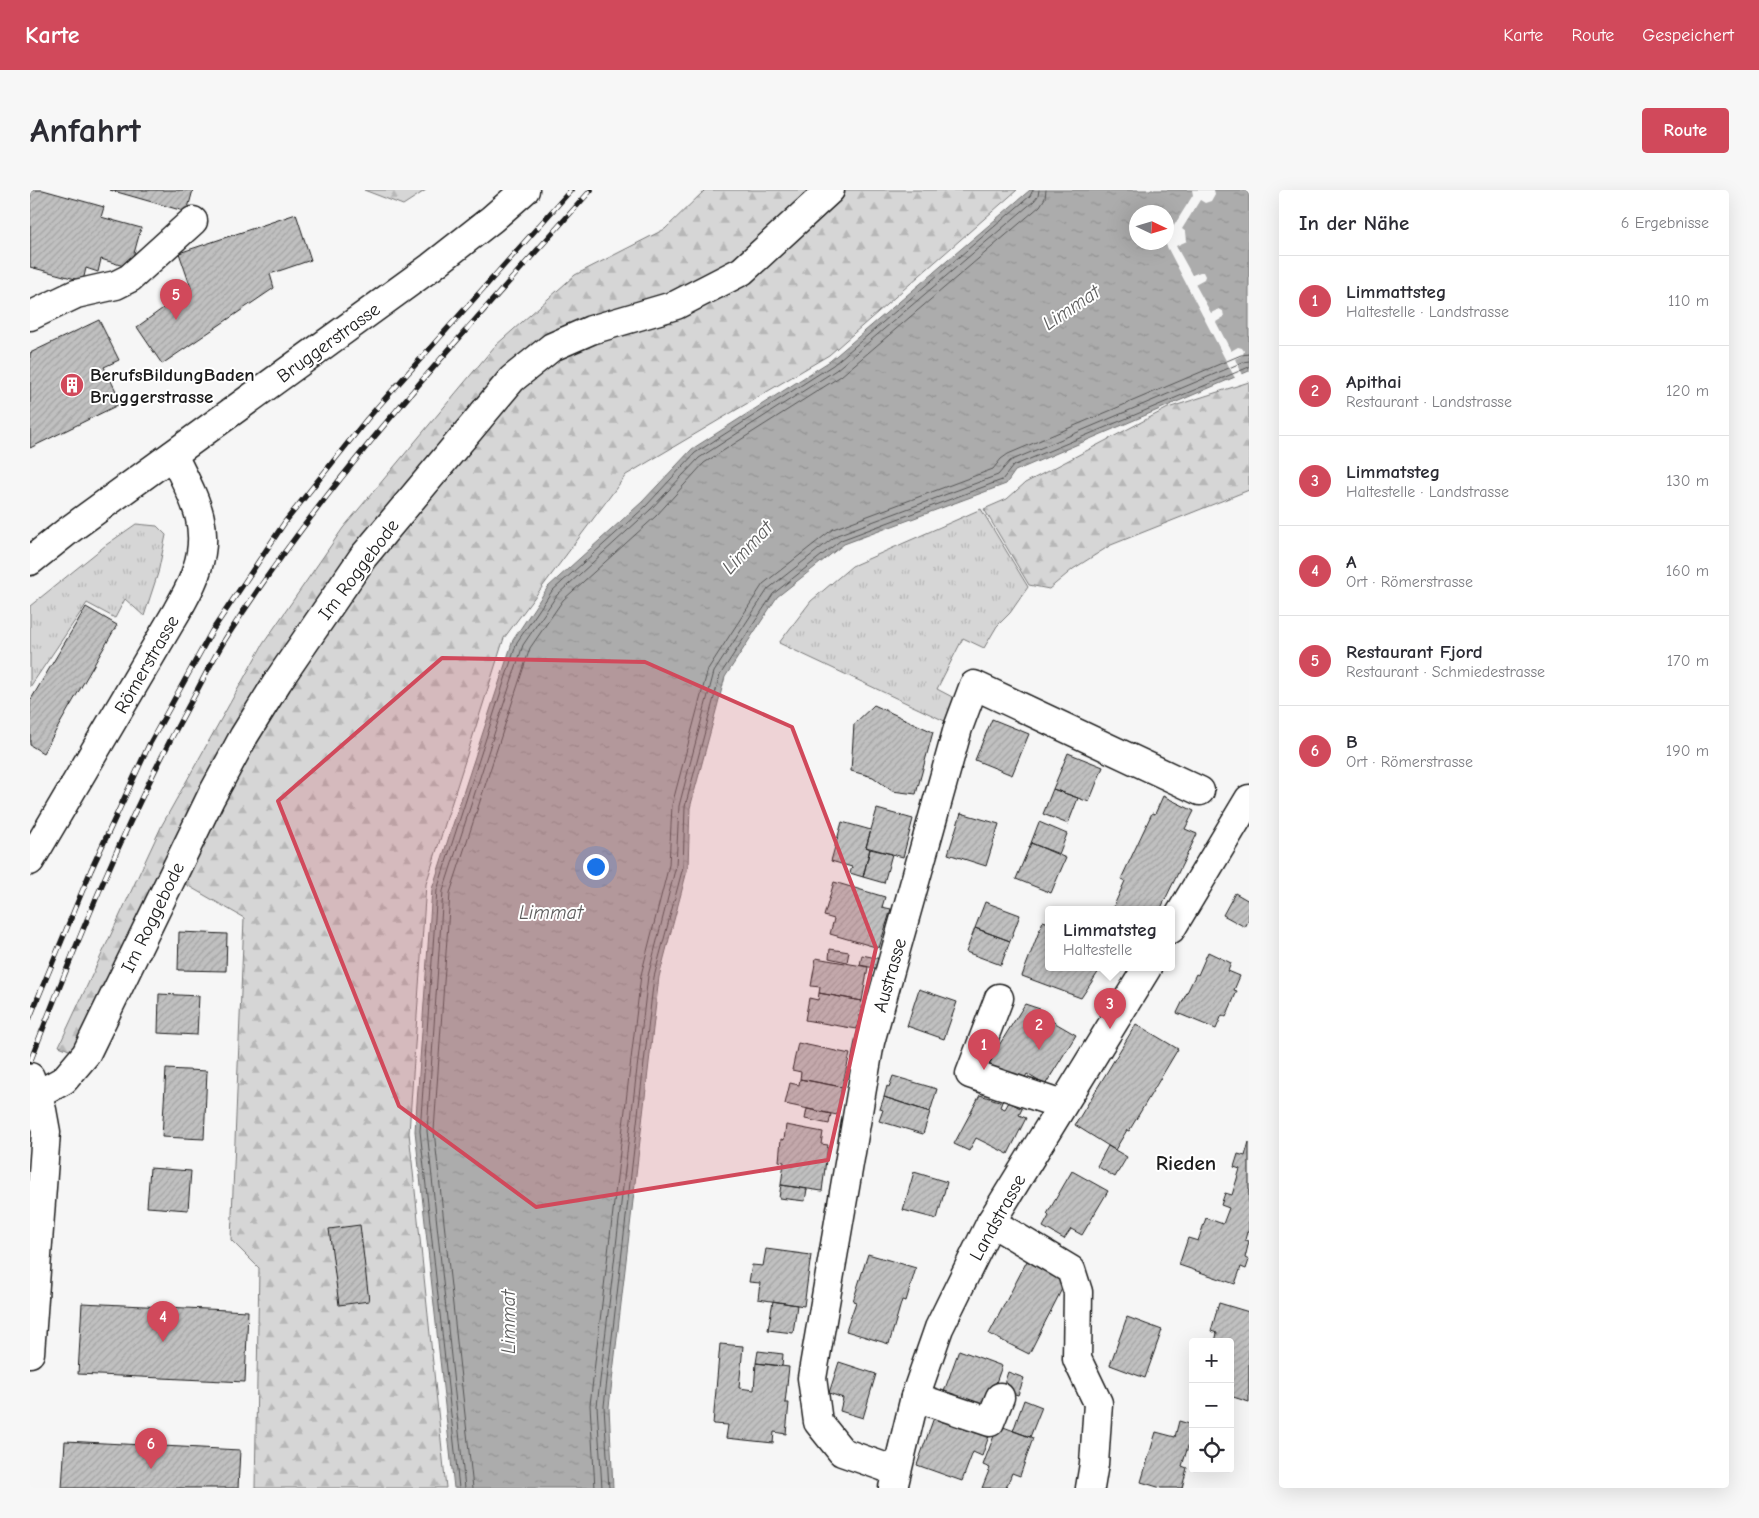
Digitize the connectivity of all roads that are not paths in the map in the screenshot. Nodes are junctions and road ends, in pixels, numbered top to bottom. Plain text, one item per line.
1 (525, 190) edge
2 (830, 190) edge
3 (192, 221) dead end
4 (30, 316) edge
5 (173, 455) junction
6 (30, 561) edge
7 (1200, 791) dead end
8 (1249, 799) edge
9 (30, 860) edge
10 (1175, 922) edge
11 (1145, 971) edge
12 (999, 998) dead end
13 (34, 1086) edge
14 (1062, 1104) junction
15 (991, 1222) junction
16 (30, 1353) edge
17 (915, 1397) junction
18 (1000, 1397) dead end
19 (894, 1480) edge
20 (1090, 1488) edge

1 - 5 street, Bruggerstrasse
2 - 13 street, Im Roggebode
3 - 4 street
5 - 6 street, Bruggerstrasse
5 - 9 street, Römerstrasse
7 - 19 street, Austrasse
8 - 10 street
11 - 14 street, Landstrasse
12 - 14 street
13 - 16 street
14 - 15 street, Landstrasse
15 - 17 street, Landstrasse
15 - 20 street
17 - 18 street
17 - 19 street, Landstrasse

